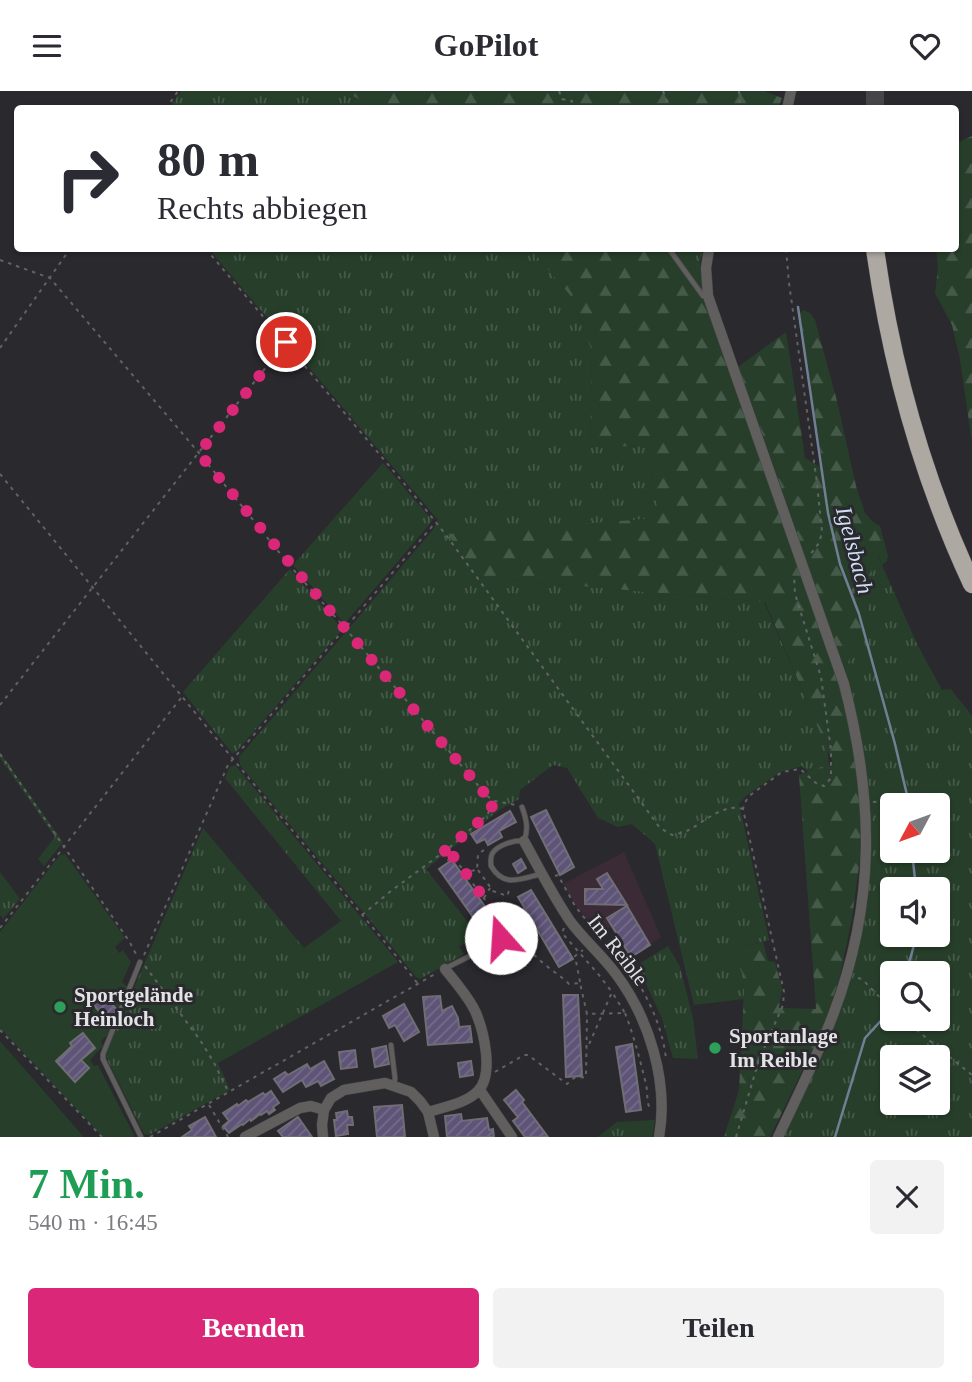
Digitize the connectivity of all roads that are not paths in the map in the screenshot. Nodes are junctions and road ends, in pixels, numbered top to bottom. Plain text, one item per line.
1 (671, 252) edge
2 (709, 252) edge
3 (876, 252) edge
4 (886, 252) edge
5 (708, 296) junction
6 (972, 556) edge
7 (972, 584) edge
8 (522, 807) road end
9 (524, 841) junction
10 (542, 873) junction
11 (476, 953) road end
12 (140, 962) road end
13 (445, 969) joint
14 (391, 1045) dead end
15 (394, 1085) junction
16 (480, 1090) junction
17 (324, 1110) junction
18 (428, 1112) junction
19 (141, 1137) edge
20 (245, 1137) edge
21 (323, 1137) edge
22 (433, 1137) edge
23 (512, 1137) edge
24 (659, 1137) edge
25 (778, 1137) edge

1 - 5 lane
2 - 5 street
3 - 7 highway
4 - 6 highway
5 - 25 street
8 - 9 lane
9 - 10 street, Im Reible
9 - 10 lane
10 - 24 street, Im Reible
11 - 13 lane
12 - 19 lane
13 - 16 street
14 - 15 lane
15 - 17 street
15 - 18 street
16 - 18 street
16 - 23 street
17 - 20 street
17 - 21 street
18 - 22 street

